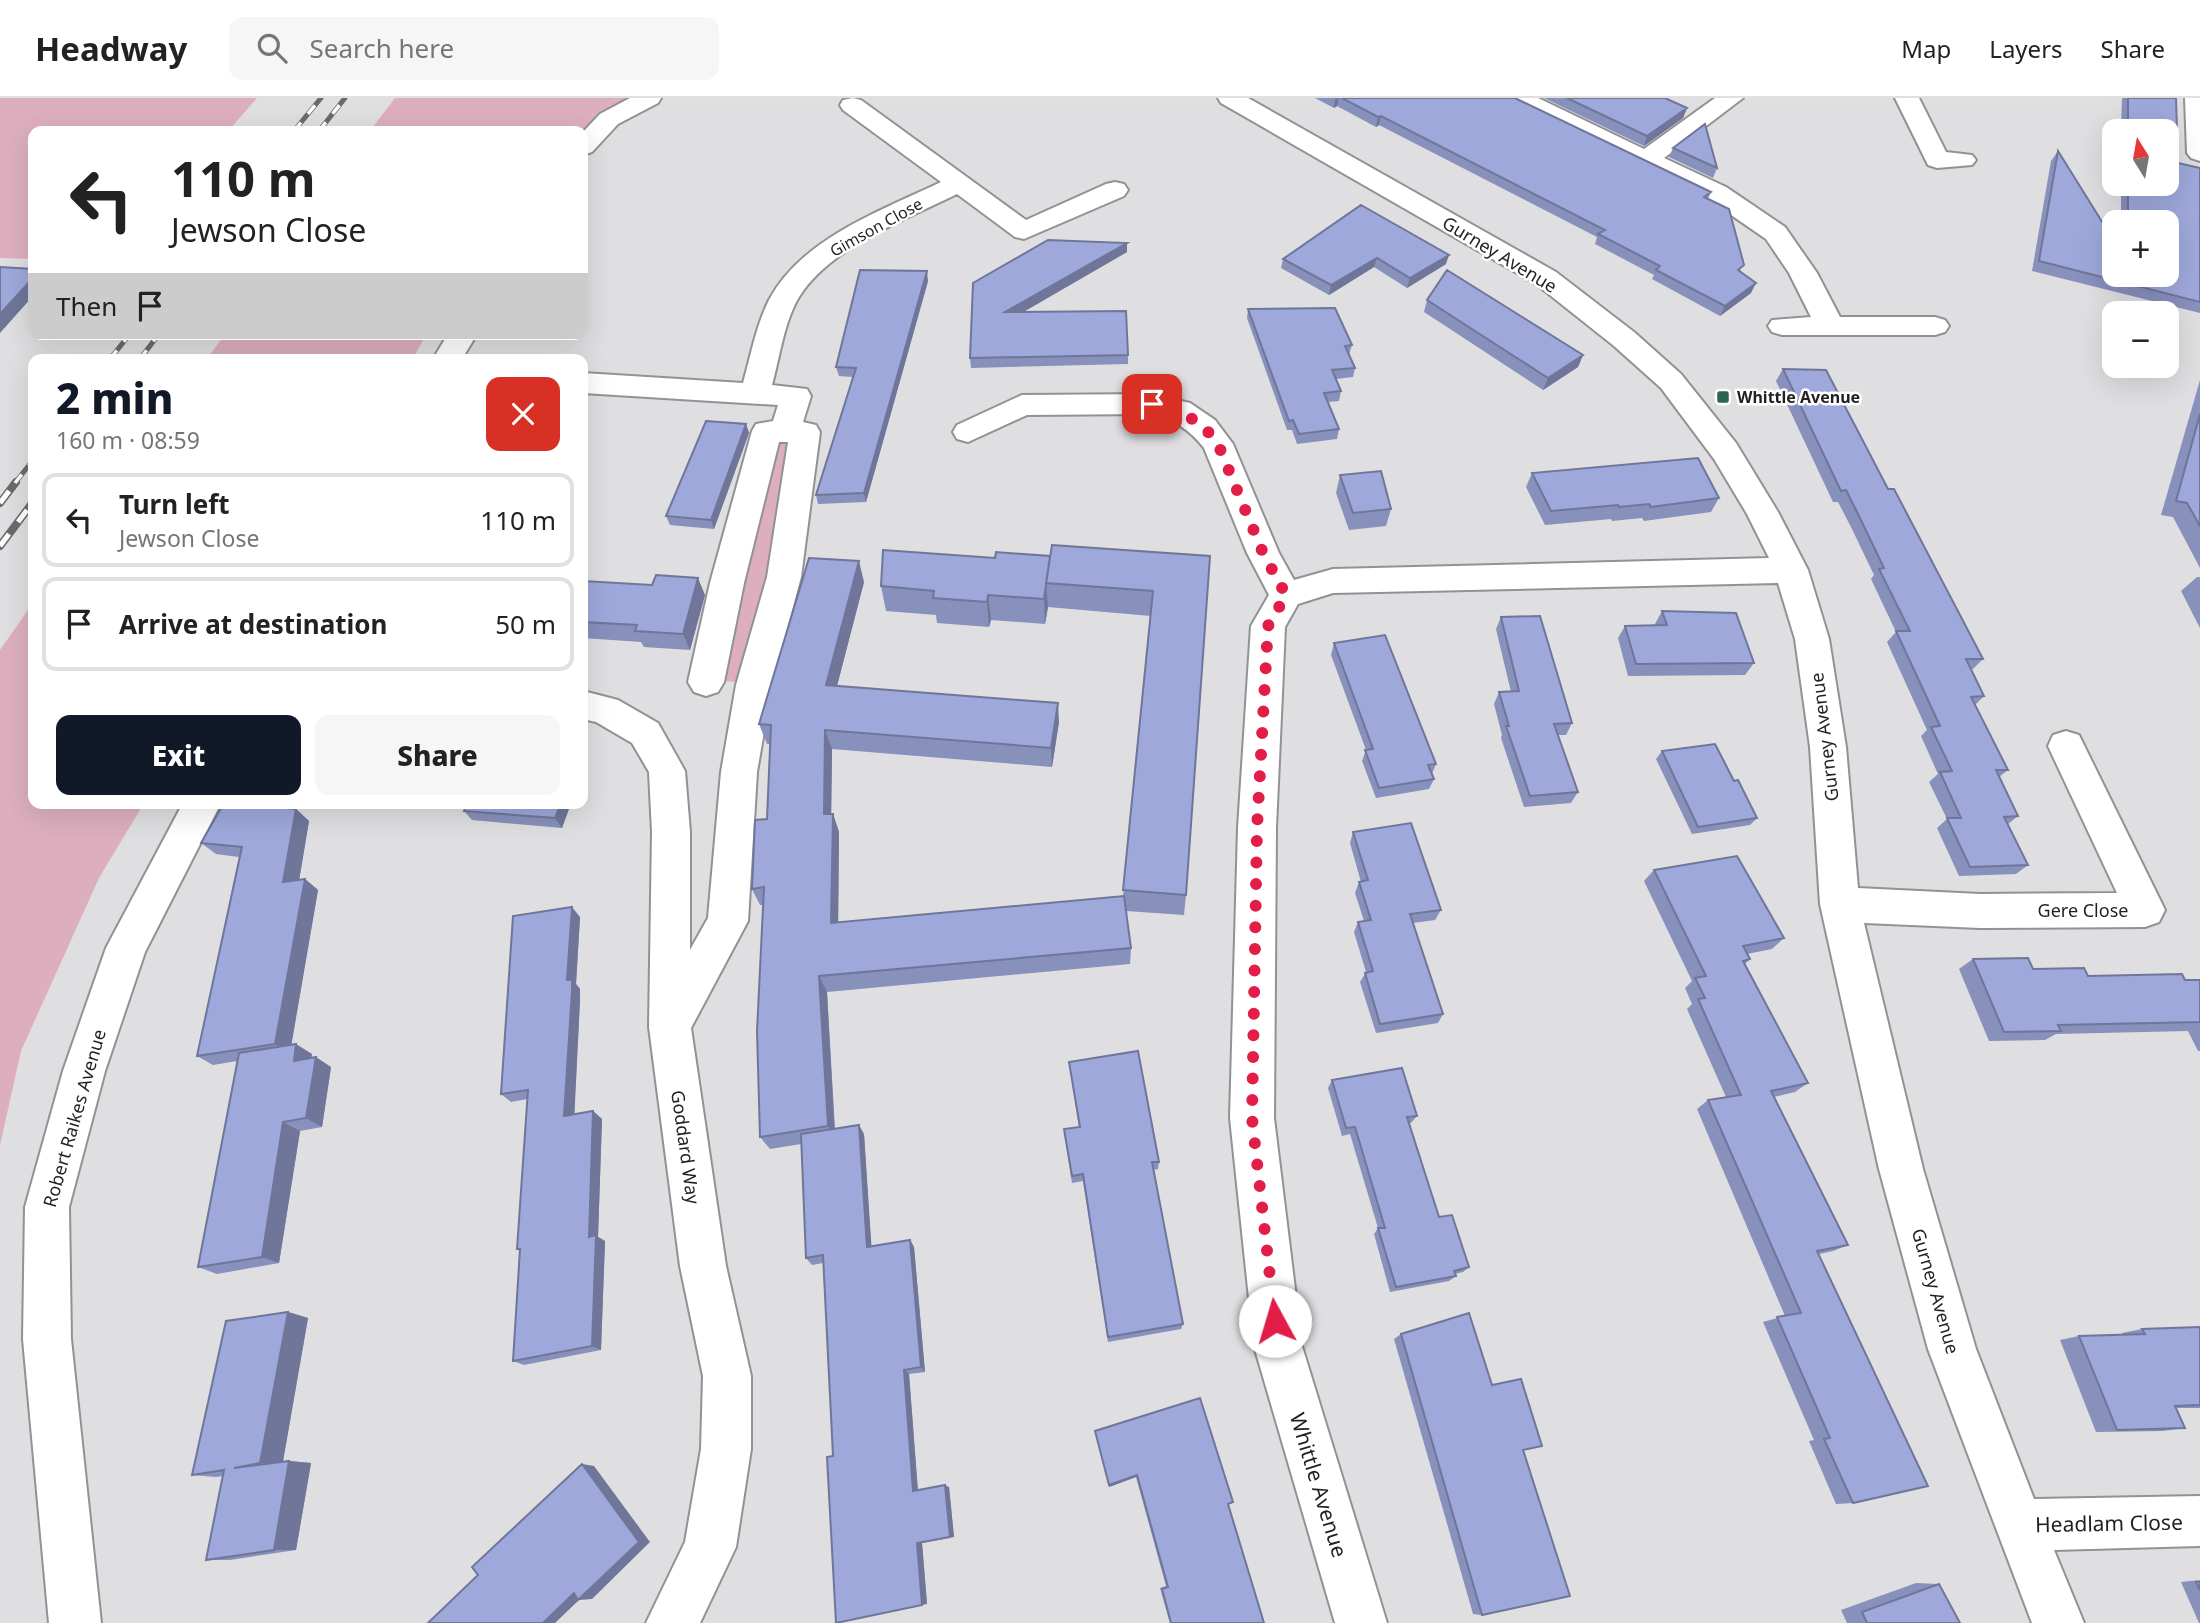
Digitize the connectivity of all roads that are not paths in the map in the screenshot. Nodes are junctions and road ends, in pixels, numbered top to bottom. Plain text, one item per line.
1 (649, 98) edge
2 (1518, 98) edge
3 (1731, 98) edge
4 (1908, 98) edge
5 (2197, 98) edge
6 (1235, 99) edge
7 (852, 105) dead end
8 (588, 142) edge
9 (2200, 153) edge
10 (1646, 159) junction
11 (1964, 160) dead end
12 (957, 184) junction
13 (1115, 190) dead end
14 (1782, 326) dead end
15 (1830, 326) junction
16 (1936, 326) dead end
17 (588, 383) edge
18 (755, 394) junction
19 (785, 432) junction
20 (968, 432) dead end
21 (1791, 570) junction
22 (1286, 595) junction
23 (706, 682) dead end
24 (588, 706) edge
25 (2066, 747) dead end
26 (199, 809) edge
27 (1840, 904) junction
28 (670, 1027) junction
29 (2200, 1521) edge
30 (2018, 1525) junction
31 (75, 1623) edge
32 (672, 1623) edge
33 (1361, 1623) edge
34 (2058, 1623) edge

1 - 8 street
2 - 10 street
3 - 10 street
4 - 11 street
5 - 9 street
6 - 21 street, Gurney Avenue
7 - 12 street
10 - 15 street
12 - 13 street
12 - 18 street, Gimson Close
14 - 15 street
15 - 16 street
17 - 18 street
18 - 19 street
19 - 23 street
19 - 28 street
20 - 22 street
21 - 22 street
21 - 27 street, Gurney Avenue
22 - 33 street, Whittle Avenue
24 - 28 street, Goddard Way
25 - 27 street, Gere Close
26 - 31 street, Robert Raikes Avenue
27 - 30 street, Gurney Avenue
28 - 32 street, Goddard Way
29 - 30 street, Headlam Close
30 - 34 street, Gurney Avenue

